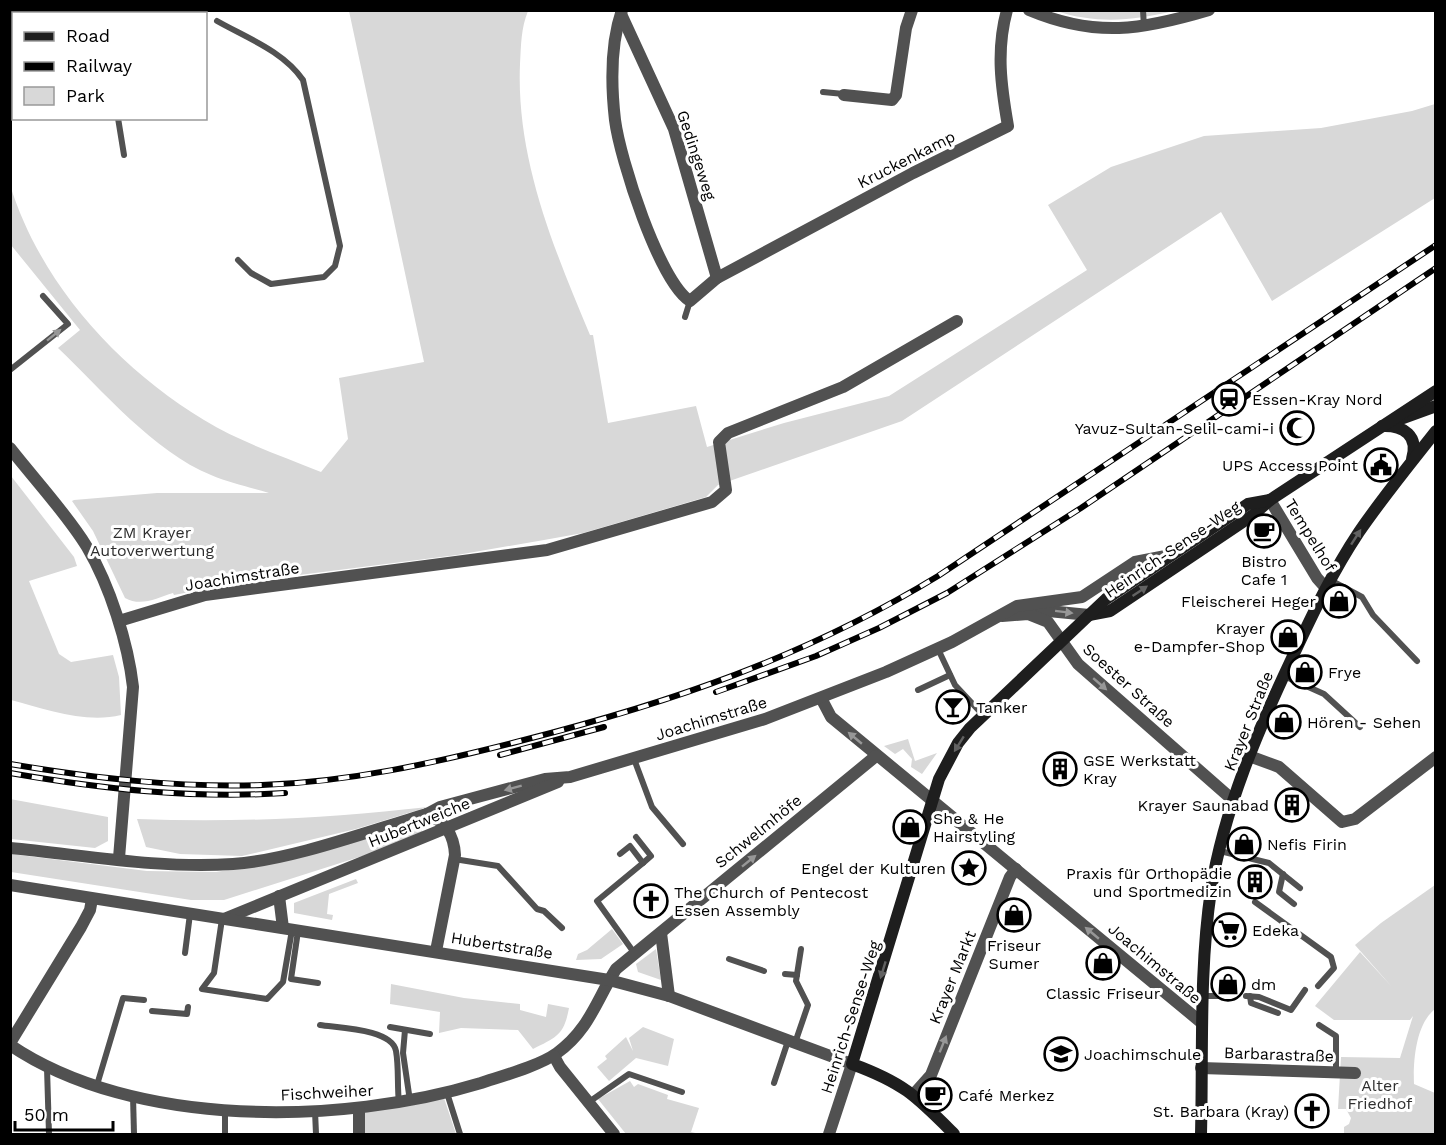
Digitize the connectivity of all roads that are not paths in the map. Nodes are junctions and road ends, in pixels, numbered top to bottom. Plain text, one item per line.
1 (912, 10) edge
2 (1007, 10) edge
3 (1029, 10) edge
4 (1143, 10) edge
5 (1209, 10) edge
6 (621, 12) edge
7 (217, 21) dead end
8 (1144, 27) junction
9 (823, 92) dead end
10 (844, 94) joint
11 (118, 120) edge
12 (124, 155) dead end
13 (238, 260) dead end
14 (717, 279) junction
15 (42, 296) dead end
16 (690, 301) junction
17 (685, 317) dead end
18 (957, 321) dead end
19 (10, 370) edge
20 (1436, 391) edge
21 (1436, 406) edge
22 (1382, 426) junction
23 (1436, 431) edge
24 (10, 448) edge
25 (1411, 463) junction
26 (1270, 500) junction
27 (1171, 555) junction
28 (1328, 583) junction
29 (1070, 599) joint
30 (1089, 615) junction
31 (998, 616) junction
32 (119, 621) junction
33 (1062, 641) junction
34 (938, 648) junction
35 (1417, 661) dead end
36 (950, 675) junction
37 (1283, 676) junction
38 (918, 690) dead end
39 (821, 698) junction
40 (983, 715) junction
41 (1360, 727) dead end
42 (876, 756) junction
43 (1249, 756) junction
44 (1436, 757) edge
45 (634, 759) junction
46 (570, 777) junction
47 (1234, 801) junction
48 (932, 802) junction
49 (427, 814) junction
50 (448, 828) junction
51 (636, 837) dead end
52 (683, 844) dead end
53 (10, 848) edge
54 (1220, 851) junction
55 (620, 854) dead end
56 (119, 858) junction
57 (454, 859) junction
58 (643, 863) junction
59 (1016, 869) junction
60 (1283, 874) junction
61 (10, 885) edge
62 (1300, 888) dead end
63 (1211, 890) junction
64 (1230, 894) dead end
65 (279, 896) junction
66 (92, 899) junction
67 (1255, 902) dead end
68 (1294, 904) dead end
69 (190, 914) junction
70 (223, 919) junction
71 (562, 928) dead end
72 (291, 929) junction
73 (661, 933) junction
74 (801, 949) dead end
75 (436, 951) junction
76 (185, 952) dead end
77 (635, 954) junction
78 (729, 959) dead end
79 (764, 971) dead end
80 (785, 974) dead end
81 (797, 975) junction
82 (609, 980) junction
83 (318, 983) dead end
84 (1318, 986) dead end
85 (1305, 990) dead end
86 (669, 996) junction
87 (1202, 996) junction
88 (1223, 996) dead end
89 (144, 1000) dead end
90 (188, 1007) dead end
91 (152, 1011) dead end
92 (1278, 1013) dead end
93 (1202, 1023) junction
94 (320, 1025) dead end
95 (1318, 1025) dead end
96 (390, 1027) dead end
97 (405, 1030) junction
98 (430, 1034) dead end
99 (791, 1042) junction
100 (10, 1044) edge
101 (554, 1056) junction
102 (852, 1064) junction
103 (47, 1068) junction
104 (1202, 1068) junction
105 (1336, 1072) junction
106 (1355, 1073) dead end
107 (774, 1083) dead end
108 (97, 1085) junction
109 (682, 1092) dead end
110 (447, 1093) junction
111 (914, 1094) junction
112 (133, 1096) junction
113 (405, 1103) junction
114 (588, 1103) junction
115 (359, 1109) junction
116 (225, 1110) junction
117 (315, 1111) junction
118 (49, 1134) edge
119 (134, 1134) edge
120 (225, 1134) edge
121 (316, 1134) edge
122 (359, 1134) edge
123 (460, 1134) edge
124 (614, 1134) edge
125 (830, 1134) edge
126 (954, 1134) edge
127 (1200, 1134) edge

1 - 10 street
2 - 14 street, Kruckenkamp
3 - 8 street
4 - 8 lane
5 - 8 street
6 - 14 street, Gedingeweg
6 - 16 street, Gedingeweg
7 - 13 lane
9 - 10 lane
11 - 12 lane
14 - 16 street
19 -> 15 lane
16 - 17 lane
18 - 32 street, Joachimstraße
20 - 22 main road, Heinrich-Sense-Weg
21 - 22 main road, Heinrich-Sense-Weg
22 - 25 main road
22 - 26 main road, Heinrich-Sense-Weg
23 - 25 main road, Krayer Straße
24 - 32 street
28 -> 25 main road, Krayer Straße
26 - 27 main road, Heinrich-Sense-Weg
26 - 28 street, Tempelhof
30 -> 26 main road, Heinrich-Sense-Weg
27 - 29 street, Heinrich-Sense-Weg
27 - 30 main road, Heinrich-Sense-Weg
28 - 35 lane
28 - 37 main road, Krayer Straße
29 - 31 street, Soester Straße
31 -> 30 street, Soester Straße
30 - 33 main road, Heinrich-Sense-Weg
31 - 33 street, Soester Straße
31 - 34 street, Soester Straße
32 - 56 street
33 - 40 main road, Heinrich-Sense-Weg
33 -> 47 street, Soester Straße
34 - 36 lane
34 - 39 street, Soester Straße
36 - 38 lane
36 - 40 lane
37 - 41 lane
37 - 43 main road, Krayer Straße
42 -> 39 street, Joachimstraße
39 - 45 street, Joachimstraße
40 -> 48 main road, Heinrich-Sense-Weg
42 - 48 street, Joachimstraße
73 -> 42 street, Schwelmhöfe
43 - 44 street
43 - 47 main road, Krayer Straße
45 - 46 street, Joachimstraße
45 - 52 lane
46 -> 49 street, Joachimstraße
46 - 50 street, Hubertweiche
47 - 54 main road, Krayer Straße
48 - 59 street, Joachimstraße
48 -> 102 main road, Heinrich-Sense-Weg
49 - 50 street
49 - 56 street, Joachimstraße
50 - 57 street
50 - 65 street, Hubertweiche
51 - 58 lane
53 - 56 street, Joachimstraße
54 - 60 lane
54 - 63 main road, Krayer Straße
55 - 58 lane
57 - 71 lane
57 - 75 street
58 - 77 lane
93 -> 59 street, Joachimstraße
111 -> 59 street, Krayer Markt
60 - 62 lane
60 - 68 lane
61 - 66 street, Hubertstraße
63 - 64 lane
63 - 87 main road, Krayer Straße
65 - 70 street, Hubertweiche
65 - 72 street
66 - 69 street, Hubertstraße
66 - 100 street
67 - 84 lane
69 - 70 street, Hubertstraße
69 - 76 lane
70 - 72 street, Hubertstraße
70 - 72 lane
72 - 75 street, Hubertstraße
72 - 83 lane
73 - 77 street, Schwelmhöfe
73 - 86 street
74 - 81 lane
75 - 82 street, Hubertstraße
77 - 82 street, Schwelmhöfe
78 - 79 lane
80 - 81 lane
81 - 99 lane
82 - 86 street, Hubertstraße
82 - 101 street, Fischweiher
85 - 92 lane
86 - 99 street, Hubertstraße
87 - 88 lane
87 - 93 main road, Krayer Straße
89 - 108 lane
90 - 91 lane
93 - 104 main road, Krayer Straße
94 - 113 lane
95 - 105 lane
96 - 97 lane
97 - 98 lane
97 - 113 lane
99 - 102 street, Hubertstraße
99 - 107 lane
100 - 103 street, Fischweiher
101 - 110 street, Fischweiher
101 - 114 street
102 - 111 main road, Hubertstraße
102 - 125 street, Heinrich-Sense-Weg
103 - 108 street, Fischweiher
103 - 118 lane
104 - 105 street, Barbarastraße
104 - 127 main road, Krayer Straße
105 - 106 street, Barbarastraße
108 - 112 street, Fischweiher
109 - 114 lane
110 - 113 street, Fischweiher
110 - 123 lane
111 - 126 main road, Hubertstraße
112 - 116 street, Fischweiher
112 - 119 lane
113 - 115 street, Fischweiher
114 - 124 street
115 - 117 street, Fischweiher
115 - 122 street
116 - 117 street, Fischweiher
116 - 120 lane
117 - 121 lane

